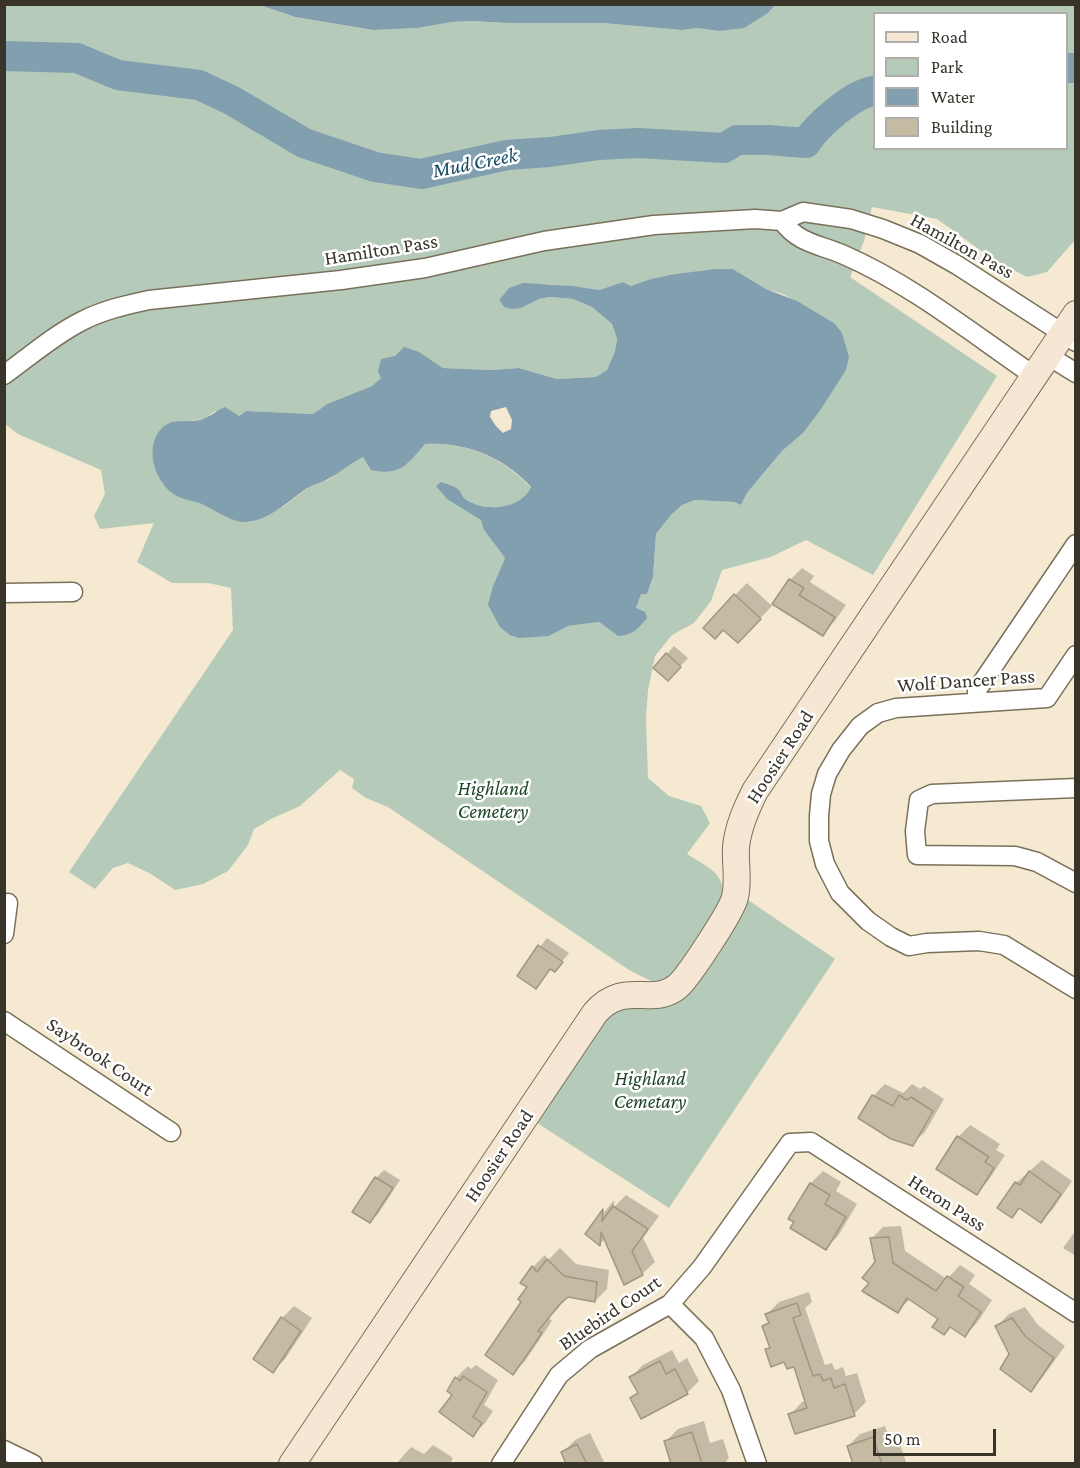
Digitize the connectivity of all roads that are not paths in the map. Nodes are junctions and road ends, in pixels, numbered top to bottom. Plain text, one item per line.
1 (782, 221) junction
2 (1071, 330) edge
3 (1047, 354) junction
4 (1076, 373) edge
5 (4, 375) edge
6 (1033, 375) junction
7 (1076, 544) edge
8 (73, 592) dead end
9 (4, 593) edge
10 (1076, 655) edge
11 (976, 702) junction
12 (1076, 788) edge
13 (1076, 883) edge
14 (8, 903) dead end
15 (4, 934) edge
16 (1076, 989) edge
17 (4, 1021) edge
18 (171, 1132) dead end
19 (790, 1143) joint
20 (670, 1304) junction
21 (1076, 1312) edge
22 (4, 1450) edge
23 (33, 1464) edge
24 (292, 1464) edge
25 (501, 1464) edge
26 (757, 1464) edge

1 - 2 street, Hamilton Pass
1 - 5 street, Hamilton Pass
1 - 6 street
2 - 3 street, Hoosier Road
3 - 4 street
3 - 6 street, Hoosier Road
6 - 24 street, Hoosier Road
7 - 11 street
8 - 9 street
10 - 11 street, Wolf Dancer Pass
11 - 16 street, Wolf Dancer Pass
12 - 13 street
14 - 15 street
17 - 18 street, Saybrook Court
19 - 20 street, Bluebird Court
19 - 21 street, Heron Pass
20 - 25 street, Bluebird Court
20 - 26 street
22 - 23 street

